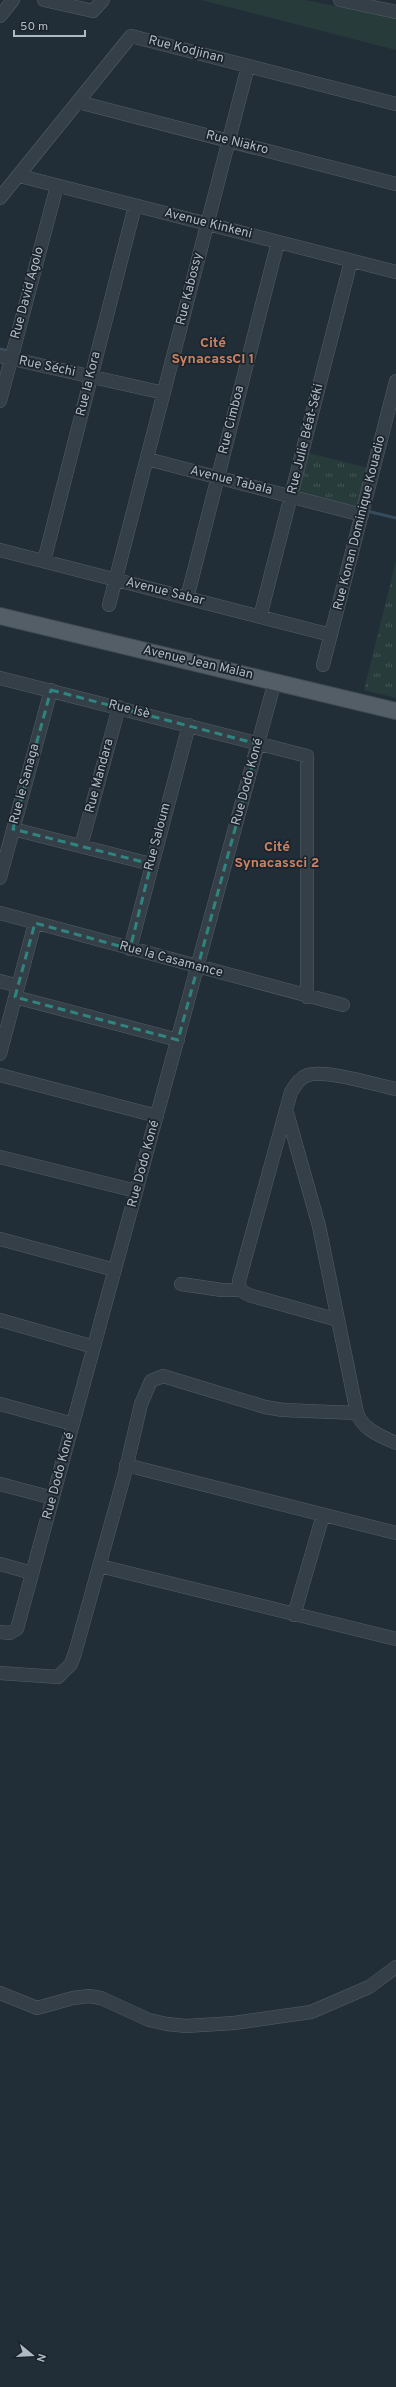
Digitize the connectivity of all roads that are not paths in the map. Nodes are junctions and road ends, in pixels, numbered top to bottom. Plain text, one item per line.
1 (13, 0) edge
2 (44, 0) edge
3 (103, 0) edge
4 (340, 0) edge
5 (396, 12) edge
6 (0, 16) edge
7 (248, 66) junction
8 (78, 102) junction
9 (396, 104) edge
10 (228, 141) junction
11 (20, 176) junction
12 (396, 184) edge
13 (57, 186) junction
14 (0, 198) edge
15 (135, 206) junction
16 (207, 224) junction
17 (278, 242) junction
18 (351, 261) junction
19 (396, 272) edge
20 (5, 357) edge
21 (91, 376) junction
22 (396, 381) edge
23 (164, 393) junction
24 (0, 401) edge
25 (147, 460) junction
26 (217, 478) junction
27 (291, 496) junction
28 (362, 515) junction
29 (0, 550) edge
30 (44, 562) junction
31 (116, 580) junction
32 (187, 598) junction
33 (109, 605) dead end
34 (0, 616) edge
35 (260, 617) junction
36 (331, 635) junction
37 (323, 665) dead end
38 (0, 678) edge
39 (275, 681) junction
40 (51, 690) junction
41 (119, 707) junction
42 (396, 711) edge
43 (189, 725) junction
44 (258, 744) junction
45 (13, 829) junction
46 (81, 846) junction
47 (151, 864) junction
48 (0, 878) edge
49 (0, 913) edge
50 (35, 923) junction
51 (130, 949) junction
52 (197, 967) junction
53 (0, 981) edge
54 (16, 992) junction
55 (307, 996) junction
56 (343, 1006) dead end
57 (2, 1036) edge
58 (178, 1040) junction
59 (0, 1054) edge
60 (0, 1075) edge
61 (396, 1089) edge
62 (287, 1111) junction
63 (157, 1116) junction
64 (0, 1157) edge
65 (136, 1191) junction
66 (0, 1239) edge
67 (115, 1270) junction
68 (181, 1284) dead end
69 (240, 1290) junction
70 (0, 1320) edge
71 (338, 1320) junction
72 (94, 1347) junction
73 (0, 1404) edge
74 (357, 1413) junction
75 (73, 1424) junction
76 (396, 1443) edge
77 (126, 1465) junction
78 (0, 1484) edge
79 (53, 1498) junction
80 (323, 1515) junction
81 (396, 1533) edge
82 (0, 1564) edge
83 (100, 1566) junction
84 (32, 1573) junction
85 (294, 1615) junction
86 (0, 1632) edge
87 (396, 1639) edge
88 (0, 1673) edge
89 (396, 1967) edge
90 (0, 1993) edge

1 - 6 street
2 - 3 street
4 - 5 street
7 - 8 street, Rue Kodjinan
7 - 9 street, Rue Kodjinan
7 - 10 street, Rue Kabossy
8 - 10 street, Rue Niakro
8 - 11 street, Rue Kodjinan
10 - 12 street, Rue Niakro
10 - 16 street, Rue Kabossy
11 - 13 street, Avenue Kinkeni
11 - 14 street, Rue Kodjinan
13 - 15 street, Avenue Kinkeni
13 - 20 street, Rue David Agolo
15 - 16 street, Avenue Kinkeni
15 - 21 street, Rue la Kora
16 - 17 street, Avenue Kinkeni
16 - 23 street, Rue Kabossy
17 - 18 street, Avenue Kinkeni
17 - 26 street, Rue Cimboa
18 - 19 street, Avenue Kinkeni
18 - 27 street, Rue Julie Béat-Séki
20 - 21 street, Rue Séchi
20 - 24 street, Rue David Agolo
21 - 23 street, Rue Séchi
21 - 30 street, Rue la Kora
22 - 28 street, Rue Konan Dominique Kouadio
23 - 25 street, Rue Kabossy
25 - 26 street, Avenue Tabala
25 - 31 street, Rue Kabossy
26 - 27 street, Avenue Tabala
26 - 32 street, Rue Cimboa
27 - 28 street, Avenue Tabala
27 - 35 street, Rue Julie Béat-Séki
28 - 36 street, Rue Konan Dominique Kouadio
29 - 30 street, Avenue Sabar
30 - 31 street, Avenue Sabar
31 - 32 street, Avenue Sabar
31 - 33 street, Rue Kabossy
32 - 35 street, Avenue Sabar
34 - 39 main road, Avenue Jean Malan
35 - 36 street, Avenue Sabar
36 - 37 street, Rue Konan Dominique Kouadio
38 - 40 street, Rue Isè
39 - 42 main road, Avenue Jean Malan
39 - 44 street, Rue Dodo Koné
40 - 41 street, Rue Isè
40 - 45 street, Rue le Sanaga
41 - 43 street, Rue Isè
41 - 46 street, Rue Mandara
43 - 44 street, Rue Isè
43 - 47 street, Rue Saloum
44 - 52 street, Rue Dodo Koné
44 - 55 street, Rue Isè
45 - 46 street
45 - 48 street, Rue le Sanaga
46 - 47 street
47 - 51 street, Rue Saloum
49 - 50 street, Rue la Casamance
50 - 51 street, Rue la Casamance
50 - 54 street
51 - 52 street, Rue la Casamance
52 - 55 street, Rue la Casamance
52 - 58 street, Rue Dodo Koné
53 - 54 street
54 - 57 street
54 - 58 street
55 - 56 street, Rue la Casamance
57 - 59 street
58 - 63 street, Rue Dodo Koné
60 - 63 street
61 - 62 street
62 - 69 street
62 - 71 street
63 - 65 street, Rue Dodo Koné
64 - 65 street
65 - 67 street, Rue Dodo Koné
66 - 67 street
67 - 72 street, Rue Dodo Koné
68 - 69 street
69 - 71 street
70 - 72 street
71 - 74 street
72 - 75 street, Rue Dodo Koné
73 - 75 street
74 - 76 street
74 - 77 street
75 - 79 street, Rue Dodo Koné
77 - 80 street
77 - 83 street
78 - 79 street
79 - 84 street, Rue Dodo Koné
80 - 81 street
80 - 85 street
82 - 84 street
83 - 85 street
83 - 88 street
84 - 86 street, Rue Dodo Koné
85 - 87 street
89 - 90 street

